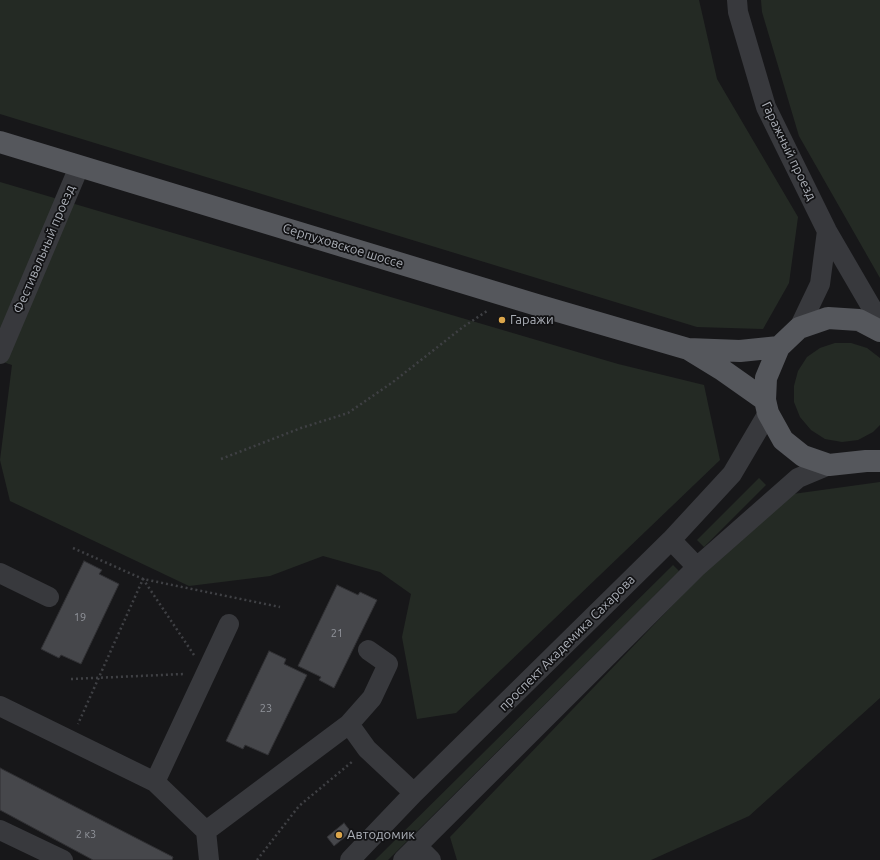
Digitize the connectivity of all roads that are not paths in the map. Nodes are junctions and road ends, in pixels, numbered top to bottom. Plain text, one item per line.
1 (737, 0) edge
2 (0, 142) edge
3 (79, 166) junction
4 (827, 231) junction
5 (879, 320) edge
6 (799, 328) junction
7 (779, 347) junction
8 (688, 349) junction
9 (0, 354) edge
10 (766, 407) junction
11 (875, 458) edge
12 (830, 465) junction
13 (671, 540) junction
14 (697, 567) junction
15 (0, 573) edge
16 (50, 597) dead end
17 (229, 624) dead end
18 (368, 650) dead end
19 (0, 706) edge
20 (349, 724) junction
21 (155, 782) junction
22 (414, 793) junction
23 (0, 830) edge
24 (206, 831) junction
25 (416, 846) junction
26 (63, 860) edge
27 (210, 860) edge
28 (350, 860) edge
29 (402, 860) edge
30 (431, 860) edge

1 - 4 street, Гаражный проезд
2 - 3 main road, Серпуховское шоссе
3 - 8 main road, Серпуховское шоссе
3 - 9 street, Фестивальный проезд
4 - 5 street, Гаражный проезд
4 - 6 street
5 - 6 main road
6 - 7 main road
7 - 8 main road
7 - 10 main road
8 - 10 main road
10 - 12 main road
10 - 13 street, проспект Академика Сахарова
11 - 12 main road
12 - 14 street
13 - 14 street
13 - 22 street, проспект Академика Сахарова
14 - 25 street
15 - 16 street
17 - 21 street
18 - 20 street
19 - 21 street
20 - 22 street
20 - 24 street
21 - 24 street
22 - 28 street, проспект Академика Сахарова
23 - 26 street
24 - 27 street
25 - 29 street
25 - 30 street

